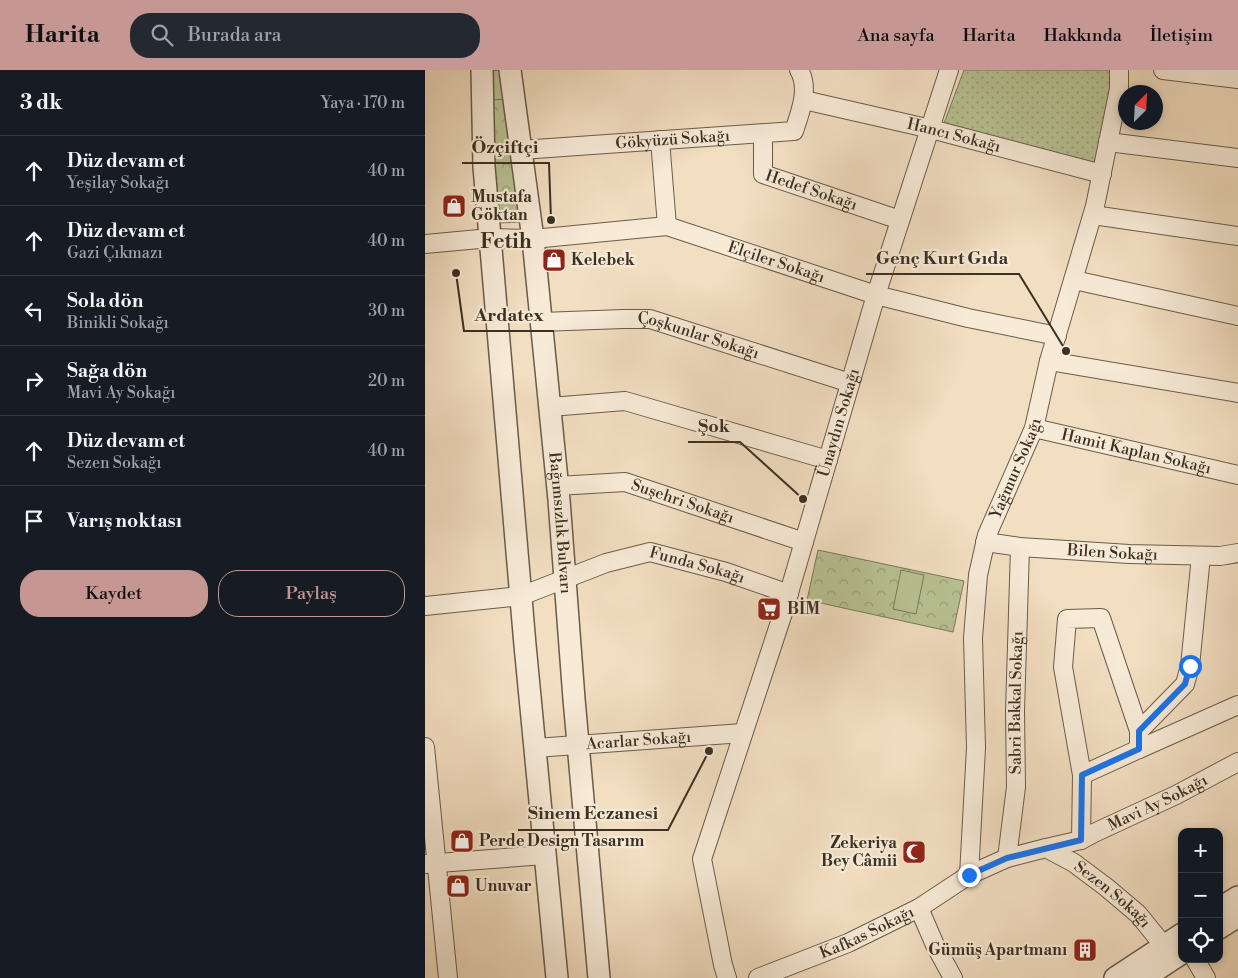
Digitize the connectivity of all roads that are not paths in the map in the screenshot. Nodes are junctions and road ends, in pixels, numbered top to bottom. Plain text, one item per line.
1 (482, 70) edge
2 (510, 70) edge
3 (799, 70) edge
4 (949, 70) edge
5 (1119, 70) edge
6 (1163, 70) edge
7 (1238, 79) edge
8 (804, 100) junction
9 (931, 129) junction
10 (763, 134) junction
11 (660, 140) junction
12 (1108, 142) junction
13 (521, 150) junction
14 (1238, 158) edge
15 (1102, 174) junction
16 (1093, 215) junction
17 (900, 220) junction
18 (667, 226) junction
19 (1238, 236) edge
20 (490, 238) junction
21 (533, 239) junction
22 (425, 244) edge
23 (1074, 280) junction
24 (875, 296) junction
25 (1238, 316) edge
26 (541, 322) junction
27 (1057, 336) junction
28 (1049, 361) junction
29 (850, 383) junction
30 (1238, 393) edge
31 (550, 408) junction
32 (1034, 428) junction
33 (828, 460) junction
34 (1238, 475) edge
35 (557, 486) junction
36 (804, 542) junction
37 (985, 542) junction
38 (1019, 547) junction
39 (1238, 553) edge
40 (1201, 556) junction
41 (565, 579) junction
42 (789, 594) junction
43 (521, 596) junction
44 (425, 606) edge
45 (1238, 704) edge
46 (1139, 731) junction
47 (743, 733) junction
48 (578, 744) junction
49 (425, 747) edge
50 (535, 748) junction
51 (1139, 749) junction
52 (1238, 762) edge
53 (1082, 775) junction
54 (1081, 840) junction
55 (1046, 848) junction
56 (545, 855) junction
57 (1007, 858) junction
58 (431, 864) edge
59 (969, 875) junction
60 (1238, 897) edge
61 (1223, 906) edge
62 (919, 908) junction
63 (1238, 916) edge
64 (1223, 925) edge
65 (1173, 949) edge
66 (1197, 963) edge
67 (448, 978) edge
68 (557, 978) edge
69 (599, 978) edge
70 (727, 978) edge
71 (758, 978) edge
72 (953, 978) edge
73 (1115, 978) edge
74 (1144, 978) edge
75 (1206, 978) edge

1 - 20 street
2 - 13 street, Bağımsızlık Bulvarı
3 - 8 street
4 - 9 street, Ünaydın Sokağı
5 - 12 street, Yağmur Sokağı
6 - 7 street
8 - 9 street, Hancı Sokağı
8 - 10 street, Gökyüzü Sokağı
9 - 15 street, Hancı Sokağı
9 - 17 street, Ünaydın Sokağı
10 - 11 street, Gökyüzü Sokağı
10 - 17 street, Hedef Sokağı
11 - 13 street, Gökyüzü Sokağı
11 - 18 street
12 - 14 street
12 - 15 street, Yağmur Sokağı
13 - 21 street, Bağımsızlık Bulvarı
15 - 16 street, Yağmur Sokağı
16 - 19 street
16 - 23 street, Yağmur Sokağı
17 - 24 street, Ünaydın Sokağı
18 - 21 street, Elçiler Sokağı
18 - 24 street, Elçiler Sokağı
20 - 21 street, Elçiler Sokağı
20 - 22 street, Elçiler Sokağı
20 - 43 street
21 - 26 street, Bağımsızlık Bulvarı
23 - 25 street
23 - 27 street, Yağmur Sokağı
24 - 27 street, Elçiler Sokağı
24 - 29 street, Ünaydın Sokağı
26 - 29 street, Çoşkunlar Sokağı
26 - 31 street, Bağımsızlık Bulvarı
27 - 28 street, Yağmur Sokağı
28 - 30 street
28 - 32 street, Yağmur Sokağı
29 - 33 street, Ünaydın Sokağı
31 - 33 street
31 - 35 street, Bağımsızlık Bulvarı
32 - 34 street, Hamit Kaplan Sokağı
32 - 37 street, Yağmur Sokağı
33 - 36 street, Ünaydın Sokağı
35 - 36 street, Suşehri Sokağı
35 - 41 street, Bağımsızlık Bulvarı
36 - 42 street, Ünaydın Sokağı
37 - 38 street, Bilen Sokağı
37 - 59 street, Yağmur Sokağı
38 - 40 street, Bilen Sokağı
38 - 57 street, Sabri Bakkal Sokağı
39 - 40 street, Bilen Sokağı
40 - 46 street
41 - 42 street, Funda Sokağı
41 - 43 street, Funda Sokağı
41 - 48 street, Bağımsızlık Bulvarı
42 - 47 street, Ünaydın Sokağı
43 - 44 street, Funda Sokağı
43 - 50 street
45 - 51 street
46 - 51 street
46 - 53 street
47 - 48 street, Acarlar Sokağı
47 - 70 street, Ünaydın Sokağı
48 - 50 street, Acarlar Sokağı
48 - 69 street, Bağımsızlık Bulvarı
49 - 58 street
50 - 56 street
51 - 53 street
52 - 54 street, Mavi Ay Sokağı
53 - 54 street
54 - 55 street, Mavi Ay Sokağı
55 - 57 street
55 - 65 street, Sezen Sokağı
56 - 58 street
56 - 68 street
57 - 59 street
58 - 67 street
59 - 62 street, Kafkas Sokağı
60 - 61 street
62 - 71 street, Kafkas Sokağı
62 - 72 street
63 - 64 street
65 - 73 street
65 - 74 street
66 - 75 street

